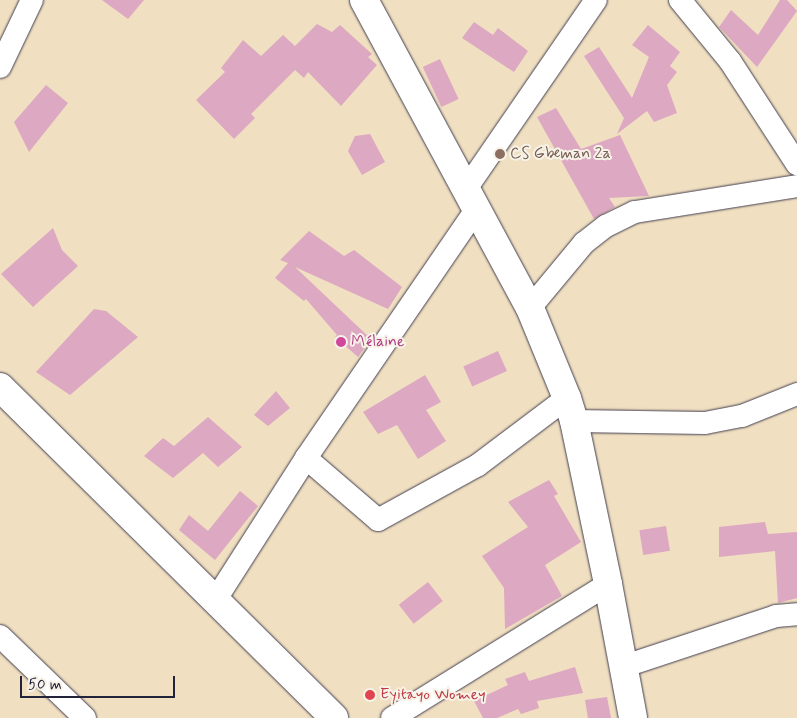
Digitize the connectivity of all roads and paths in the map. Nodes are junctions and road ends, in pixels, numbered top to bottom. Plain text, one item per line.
1 (32, 0) edge
2 (364, 0) edge
3 (596, 0) edge
4 (680, 0) edge
5 (0, 67) edge
6 (797, 164) edge
7 (797, 186) edge
8 (471, 199) junction
9 (530, 308) junction
10 (0, 387) edge
11 (797, 394) edge
12 (570, 410) junction
13 (306, 458) junction
14 (608, 584) junction
15 (216, 599) junction
16 (797, 614) edge
17 (0, 636) edge
18 (625, 666) junction
19 (85, 718) edge
20 (334, 718) edge
21 (392, 718) edge
22 (633, 718) edge

1 - 5 street
2 - 8 main road
3 - 8 street
4 - 6 street
7 - 9 street
8 - 9 main road
8 - 13 street
9 - 12 main road
10 - 15 main road
11 - 12 street
12 - 13 street
12 - 14 main road
13 - 15 street
14 - 18 main road
14 - 21 street
15 - 20 main road
16 - 18 street
17 - 19 street
18 - 22 main road

